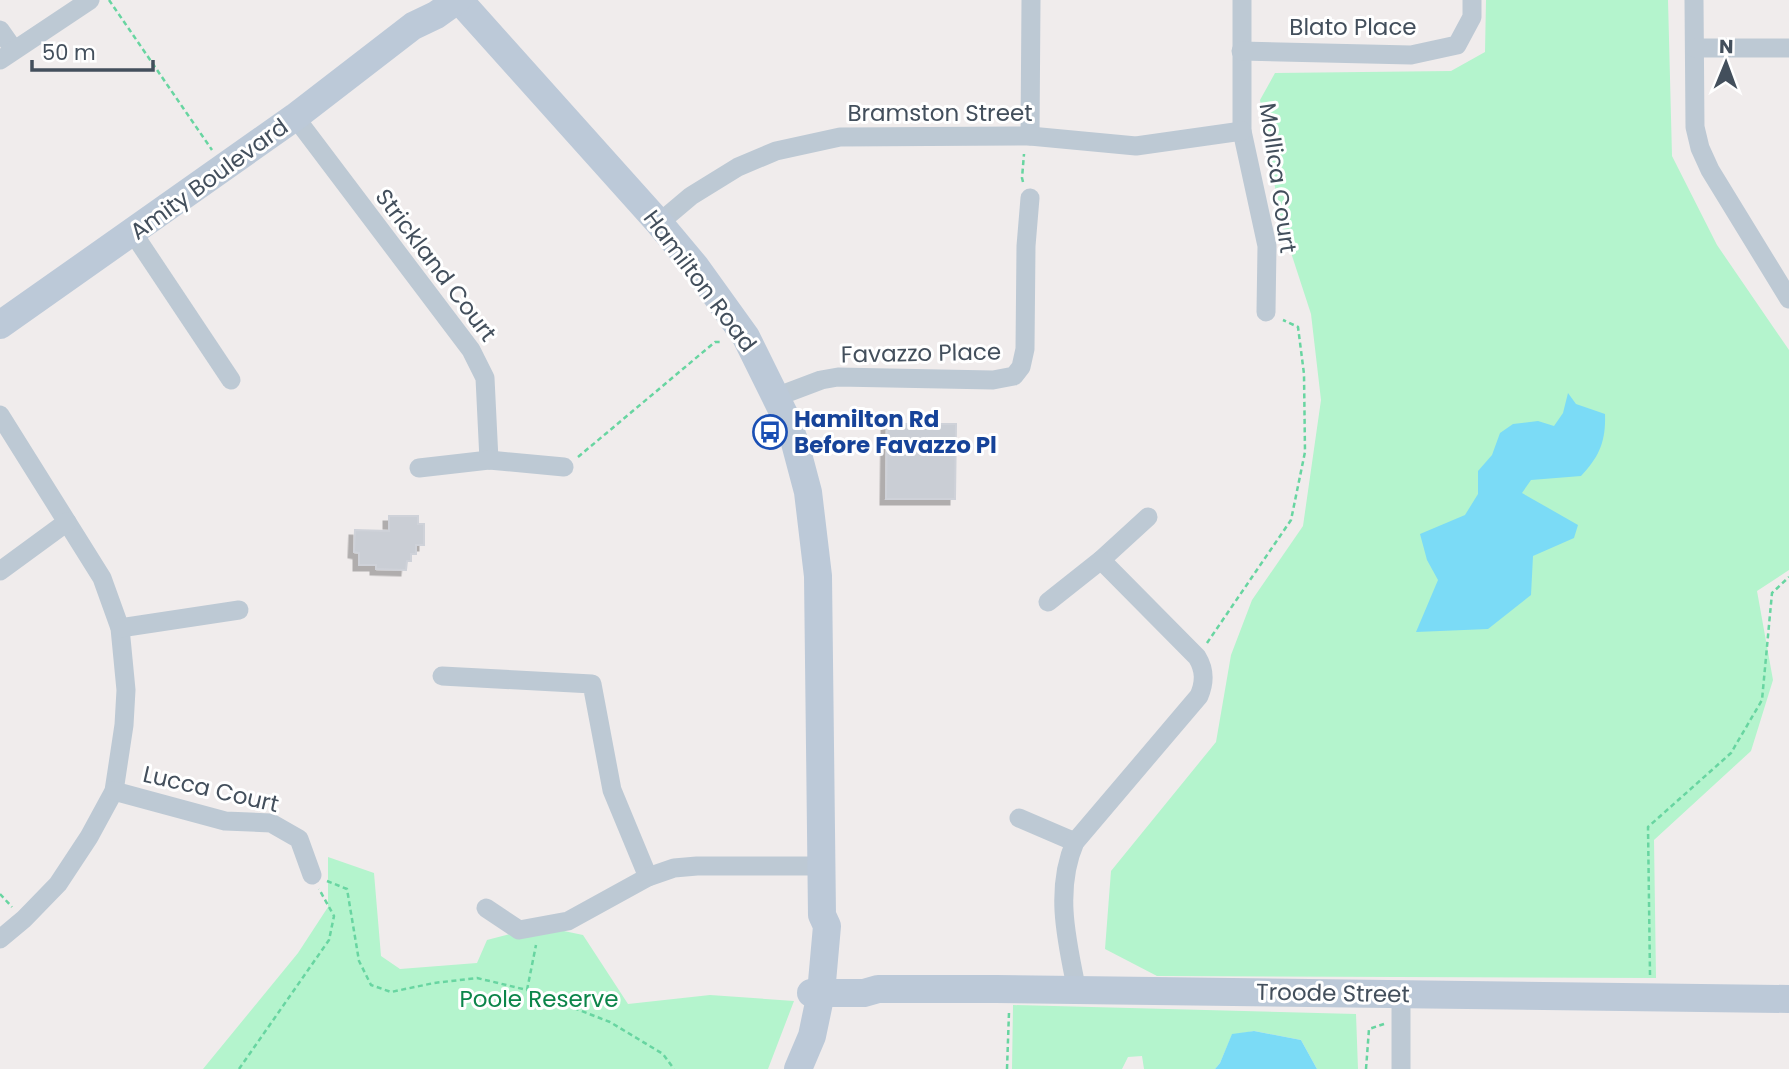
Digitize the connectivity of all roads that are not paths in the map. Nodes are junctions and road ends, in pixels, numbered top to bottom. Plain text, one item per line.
1 (90, 0) edge
2 (430, 0) edge
3 (458, 0) edge
4 (1031, 0) edge
5 (1242, 0) edge
6 (1472, 0) edge
7 (1694, 0) edge
8 (414, 26) junction
9 (0, 30) edge
10 (1695, 48) junction
11 (1789, 48) edge
12 (1241, 51) junction
13 (7, 55) edge
14 (295, 117) junction
15 (1242, 131) junction
16 (1027, 143) junction
17 (1030, 198) road end
18 (659, 223) junction
19 (133, 233) junction
20 (1789, 299) edge
21 (1266, 312) road end
22 (0, 325) edge
23 (231, 380) dead end
24 (776, 397) junction
25 (0, 415) edge
26 (489, 460) junction
27 (565, 467) road end
28 (419, 468) dead end
29 (1148, 517) dead end
30 (67, 522) junction
31 (1101, 560) junction
32 (0, 571) edge
33 (1048, 602) dead end
34 (239, 610) dead end
35 (120, 628) junction
36 (442, 676) dead end
37 (114, 791) junction
38 (1019, 818) dead end
39 (1075, 842) junction
40 (821, 866) junction
41 (312, 875) road end
42 (648, 877) junction
43 (486, 908) dead end
44 (0, 939) edge
45 (817, 987) junction
46 (1077, 990) junction
47 (1401, 994) junction
48 (1789, 999) edge
49 (802, 1060) edge
50 (1401, 1069) edge

1 - 13 street
2 - 8 street, Amity Boulevard
3 - 8 street, Amity Boulevard
3 - 18 street, Hamilton Road
4 - 16 street
5 - 12 street, Mollica Court
6 - 12 street, Blato Place
7 - 10 street
8 - 14 street, Amity Boulevard
9 - 13 street
10 - 11 street
10 - 20 street
12 - 15 street, Mollica Court
14 - 19 street, Amity Boulevard
14 - 26 street, Strickland Court
15 - 16 street, Bramston Street
15 - 21 street, Mollica Court
16 - 18 street, Bramston Street
17 - 24 street, Favazzo Place
18 - 24 street, Hamilton Road
19 - 22 street, Amity Boulevard
19 - 23 street
24 - 40 street, Hamilton Road
25 - 30 street
26 - 27 street
26 - 28 street
29 - 31 street
30 - 32 street
30 - 35 street
31 - 33 street
31 - 39 street
34 - 35 street
35 - 37 street
36 - 42 street
37 - 41 street, Lucca Court
37 - 44 street
38 - 39 street
39 - 46 street
40 - 42 street
40 - 45 street, Hamilton Road
42 - 43 street
45 - 46 street, Troode Street
45 - 49 street, Hamilton Road
46 - 47 street, Troode Street
47 - 48 street, Troode Street
47 - 50 street

